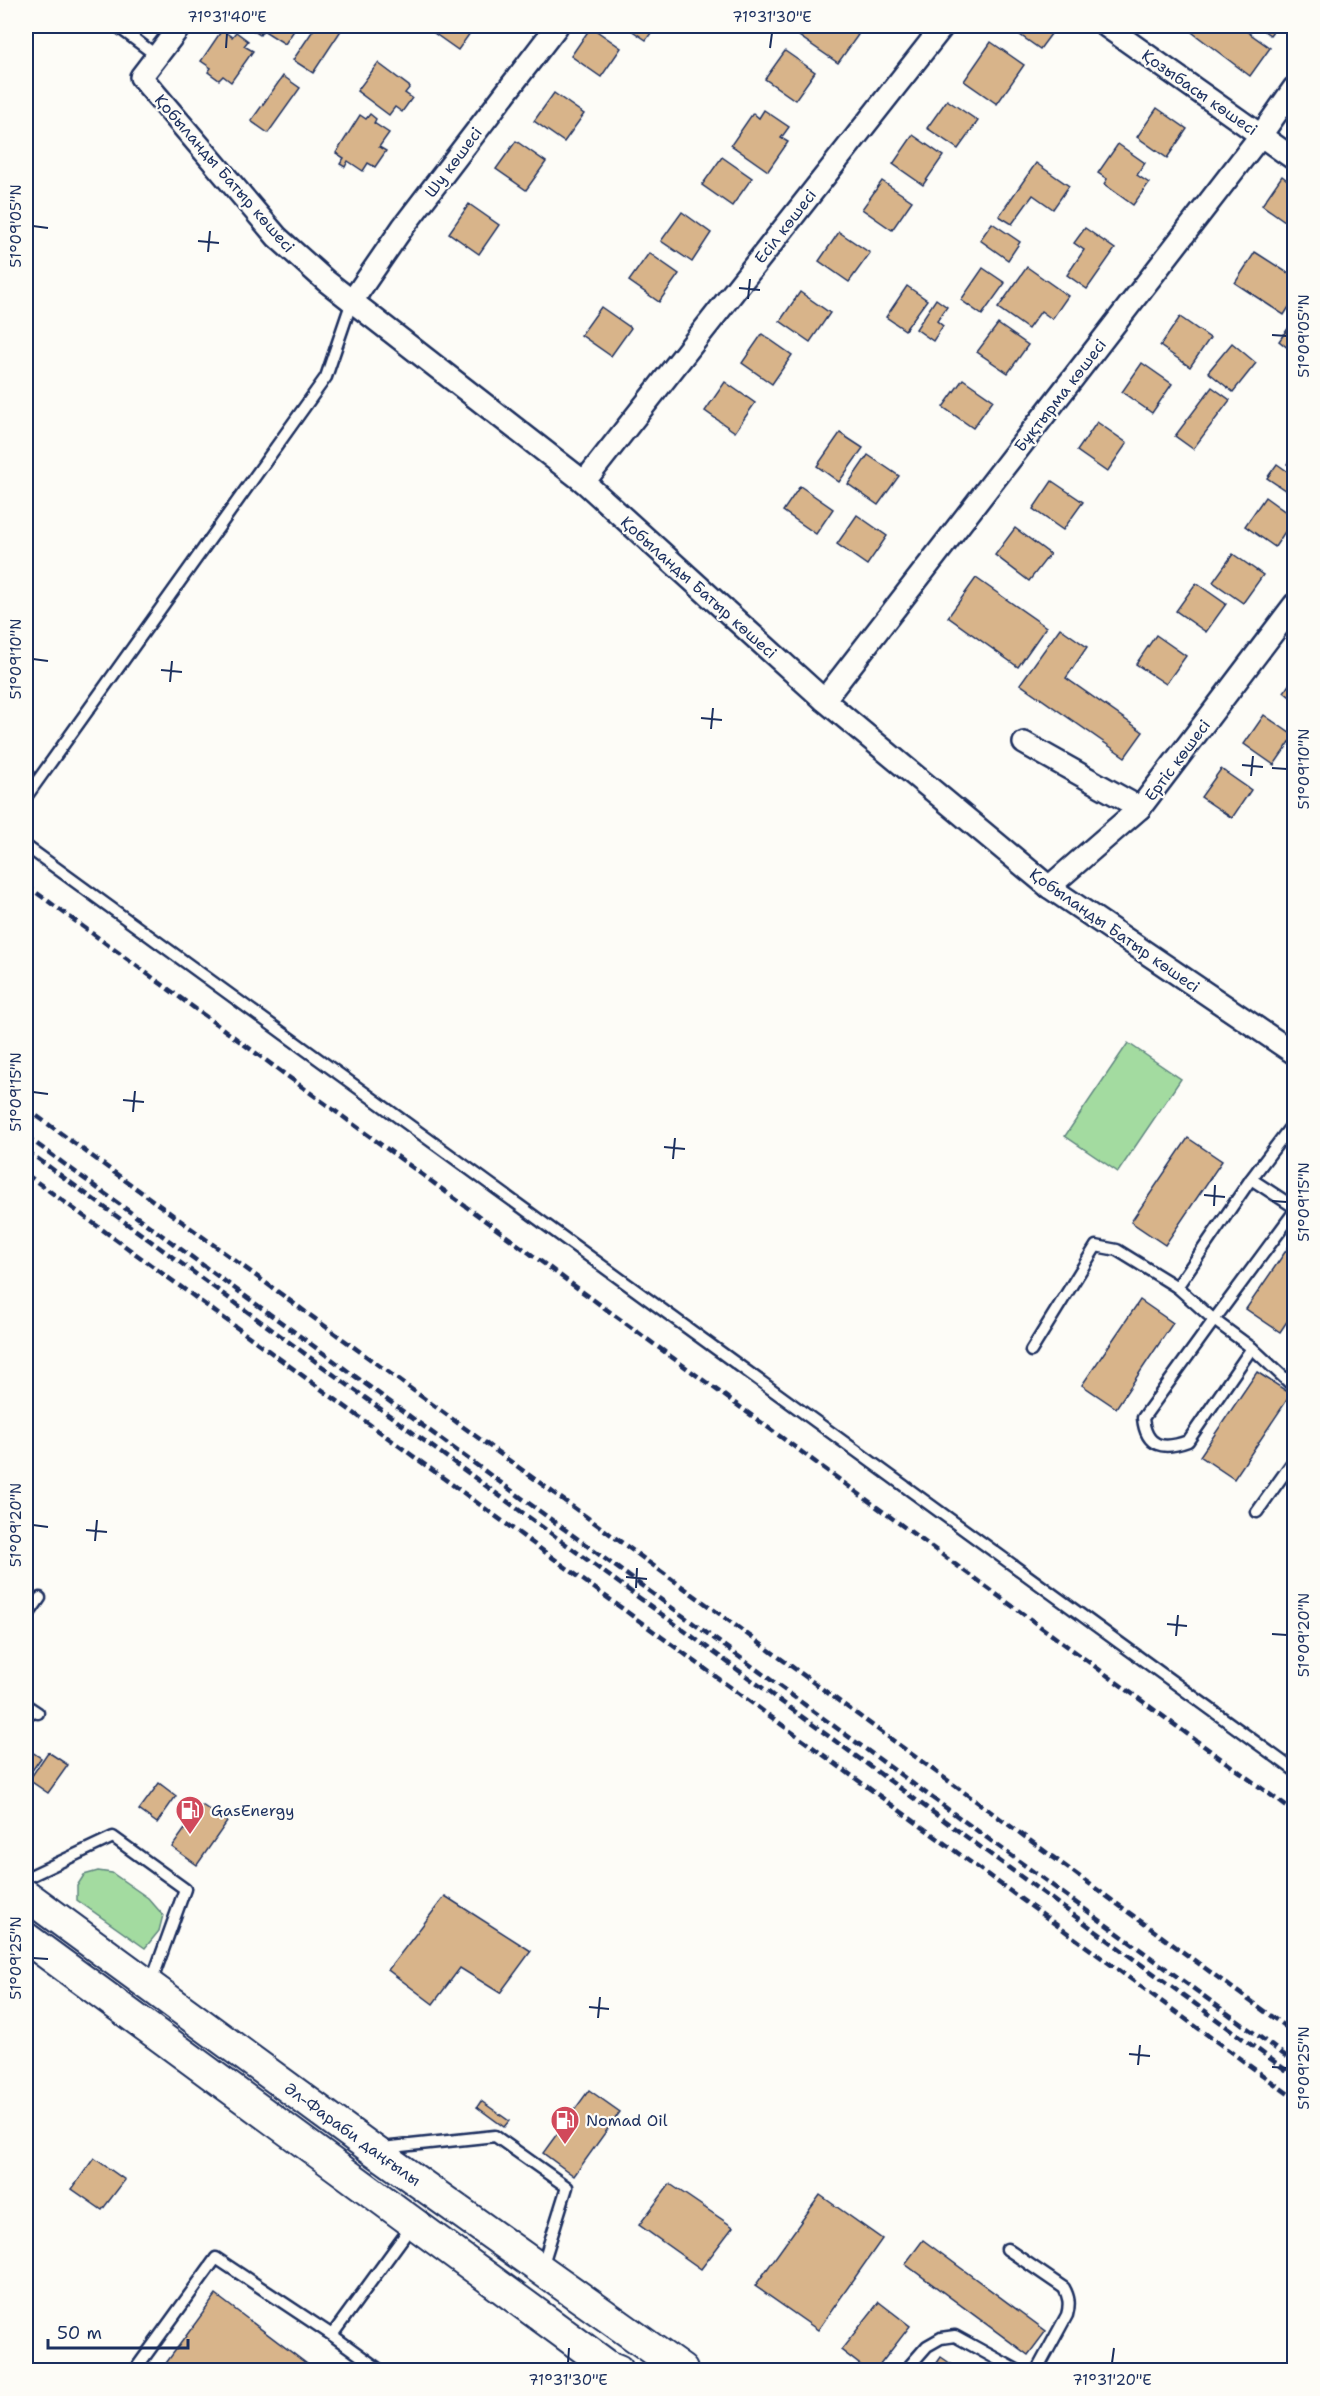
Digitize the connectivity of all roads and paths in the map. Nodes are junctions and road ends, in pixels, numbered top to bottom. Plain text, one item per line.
1 (117, 26) edge
2 (180, 26) edge
3 (557, 26) edge
4 (943, 26) edge
5 (1106, 26) edge
6 (157, 56) junction
7 (1294, 88) edge
8 (1261, 135) junction
9 (1294, 159) edge
10 (352, 301) junction
11 (584, 482) junction
12 (1294, 605) edge
13 (824, 700) junction
14 (1023, 743) dead end
15 (26, 796) edge
16 (1140, 808) junction
17 (26, 846) edge
18 (1049, 887) junction
19 (1294, 1053) edge
20 (1294, 1122) edge
21 (1251, 1179) junction
22 (1294, 1207) edge
23 (1294, 1212) edge
24 (1177, 1287) junction
25 (1214, 1320) junction
26 (1252, 1348) junction
27 (1032, 1351) dead end
28 (1294, 1387) edge
29 (1294, 1460) edge
30 (1257, 1512) dead end
31 (40, 1598) dead end
32 (26, 1618) edge
33 (26, 1705) edge
34 (38, 1713) dead end
35 (1294, 1770) edge
36 (26, 1878) edge
37 (26, 1895) edge
38 (26, 1938) edge
39 (149, 1986) junction
40 (372, 2149) junction
41 (413, 2223) junction
42 (1007, 2249) dead end
43 (541, 2270) junction
44 (332, 2335) junction
45 (1001, 2367) edge
46 (135, 2370) edge
47 (380, 2370) edge
48 (616, 2370) edge
49 (682, 2370) edge
50 (906, 2370) edge
51 (1017, 2370) edge
52 (1037, 2370) edge

1 - 6 lane
2 - 6 street
3 - 10 street, Шу көшесі
4 - 11 street, Есіл көшесі
5 - 8 street, Қозыбасы көшесі
6 - 10 street, Қобыланды Батыр көшесі
7 - 8 street, Бұқтырма көшесі
8 - 9 street, Қозыбасы көшесі
8 - 13 street, Бұқтырма көшесі
10 - 11 street, Қобыланды Батыр көшесі
10 - 15 lane
11 - 13 street, Қобыланды Батыр көшесі
12 - 16 street, Ертіс көшесі
13 - 18 street, Қобыланды Батыр көшесі
14 - 16 street, Ертіс көшесі
16 - 18 street
17 - 35 lane
18 - 19 street, Қобыланды Батыр көшесі
20 - 21 lane
21 - 22 lane
21 - 24 lane
23 - 25 lane
24 - 25 lane
24 - 27 lane
25 - 26 lane
25 - 26 lane
26 - 28 lane
29 - 30 lane
31 - 32 lane
33 - 34 lane
36 - 39 lane
37 - 39 main road, Әл-Фараби даңғылы
38 - 41 main road
39 - 40 main road, Әл-Фараби даңғылы
40 - 43 main road, Әл-Фараби даңғылы
40 - 43 lane
41 - 44 lane
41 - 48 main road
42 - 52 lane
43 - 49 main road, Әл-Фараби даңғылы
44 - 46 lane
44 - 47 lane
45 - 50 lane
45 - 51 lane

